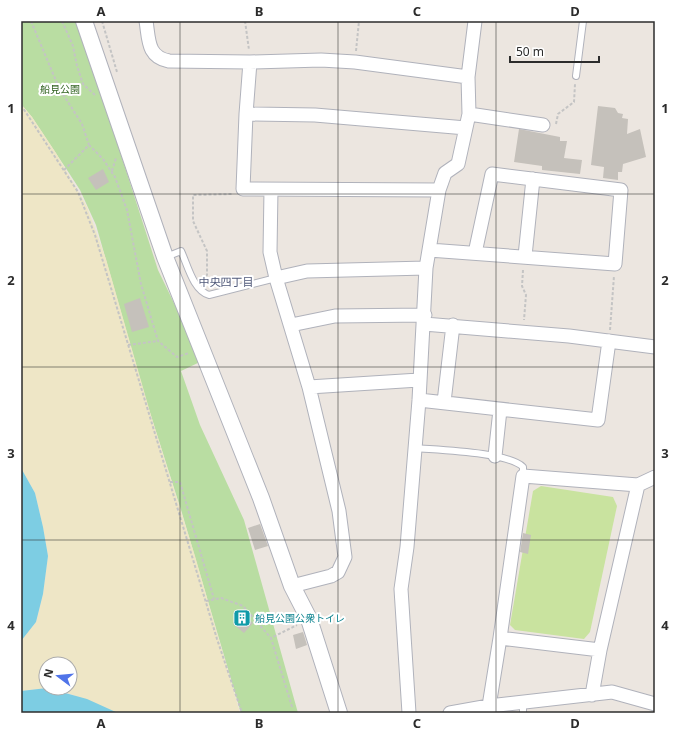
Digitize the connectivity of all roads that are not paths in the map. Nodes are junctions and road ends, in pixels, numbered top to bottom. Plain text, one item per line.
1 (84, 21) edge
2 (146, 21) edge
3 (475, 21) edge
4 (582, 21) edge
5 (250, 62) junction
6 (576, 76) road end
7 (468, 77) junction
8 (246, 114) junction
9 (469, 114) junction
10 (544, 125) road end
11 (466, 128) junction
12 (533, 179) junction
13 (271, 190) junction
14 (439, 190) junction
15 (429, 250) junction
16 (475, 253) junction
17 (525, 256) junction
18 (165, 257) junction
19 (426, 268) junction
20 (276, 278) junction
21 (424, 319) junction
22 (291, 325) junction
23 (453, 325) junction
24 (609, 341) junction
25 (655, 347) edge
26 (419, 380) junction
27 (309, 387) junction
28 (419, 400) junction
29 (444, 402) junction
30 (500, 410) junction
31 (415, 448) junction
32 (495, 456) junction
33 (523, 476) junction
34 (655, 477) edge
35 (638, 485) junction
36 (292, 586) junction
37 (500, 638) junction
38 (600, 650) junction
39 (592, 695) junction
40 (655, 704) edge
41 (523, 708) edge
42 (481, 709) edge
43 (339, 713) edge
44 (409, 713) edge
45 (450, 713) edge

1 - 18 street
2 - 5 street
3 - 7 street
4 - 6 lane
5 - 7 street
5 - 8 street
7 - 9 street
8 - 11 street
8 - 13 street
9 - 10 street
9 - 11 street
11 - 14 street
12 - 16 street
12 - 17 street
12 - 17 street
13 - 14 street
13 - 20 street
14 - 15 street
15 - 16 street
15 - 19 street
16 - 17 street
18 - 20 lane
18 - 36 street
19 - 20 street
19 - 21 street
20 - 22 street
21 - 22 street
21 - 23 street
21 - 26 street
22 - 27 street
23 - 24 street
23 - 29 street
24 - 25 street
24 - 30 street
26 - 27 street
26 - 28 street
27 - 36 street
28 - 29 street
28 - 31 street
29 - 30 street
30 - 32 street
31 - 32 lane
31 - 44 street
32 - 33 lane
33 - 35 street
33 - 37 street
34 - 35 street
35 - 38 street
36 - 43 street
37 - 38 street
37 - 42 street
38 - 39 street
39 - 40 street
39 - 41 street
41 - 42 street
42 - 45 street

